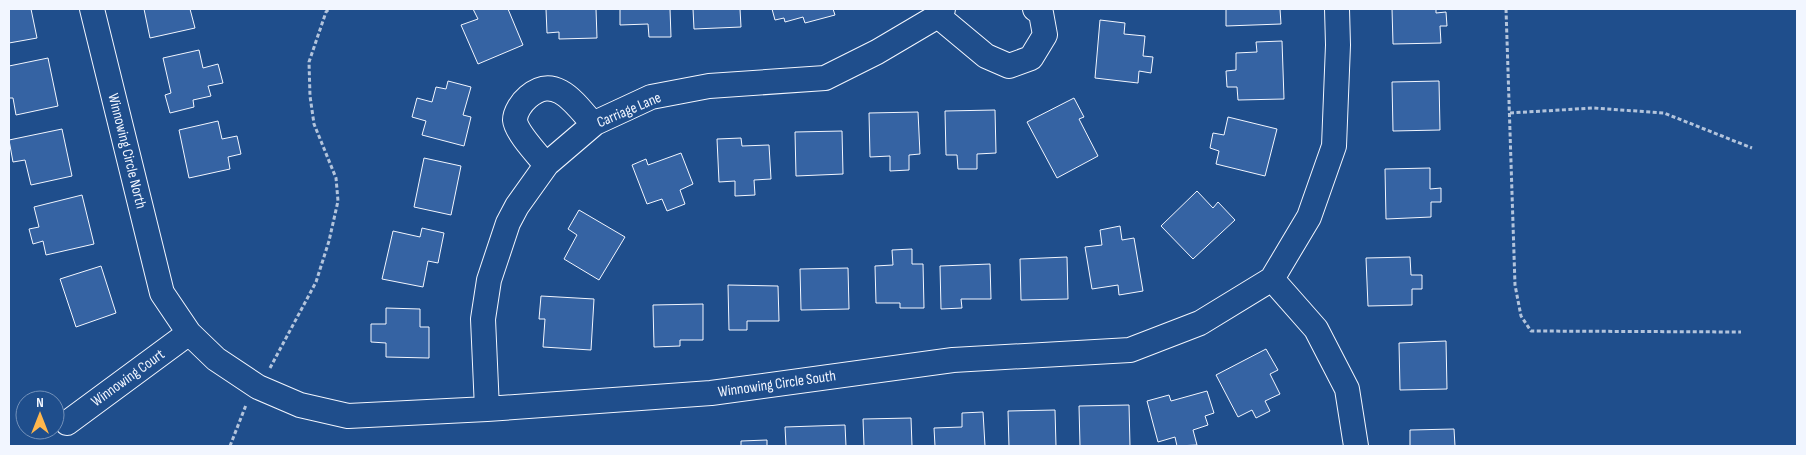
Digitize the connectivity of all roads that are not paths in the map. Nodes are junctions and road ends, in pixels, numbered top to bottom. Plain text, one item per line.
1 (92, 9) edge
2 (1035, 9) edge
3 (1336, 9) edge
4 (941, 12) edge
5 (593, 124) junction
6 (546, 165) junction
7 (1272, 279) junction
8 (162, 293) joint
9 (190, 332) junction
10 (487, 409) junction
11 (67, 423) dead end
12 (1356, 446) edge

1 - 8 street, Winnowing Circle North
2 - 4 street, Carriage Lane
3 - 7 street, Winnowing Circle South
4 - 5 street, Carriage Lane
5 - 6 street, Carriage Lane
5 - 6 street
6 - 10 street, Carriage Lane
7 - 10 street, Winnowing Circle South
7 - 12 street
8 - 9 street, Winnowing Circle South
9 - 10 street, Winnowing Circle South
9 - 11 street, Winnowing Court

